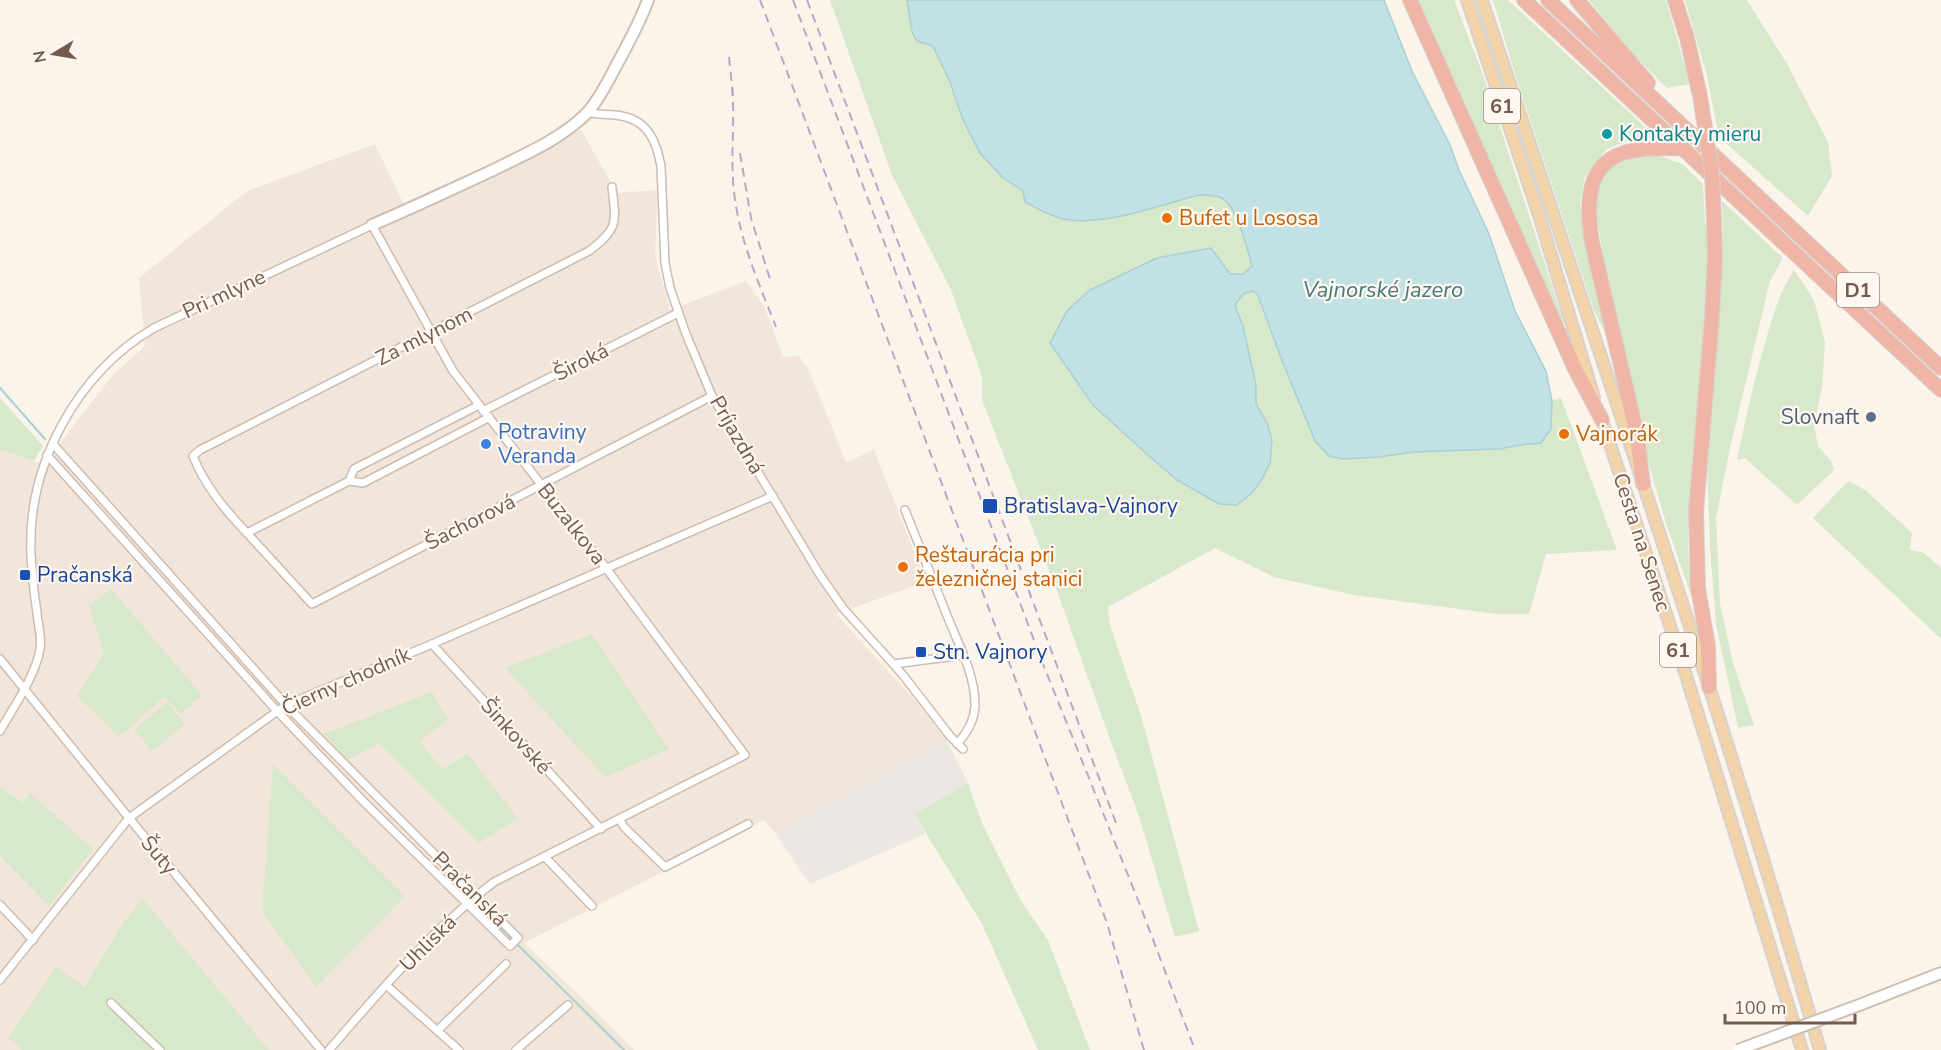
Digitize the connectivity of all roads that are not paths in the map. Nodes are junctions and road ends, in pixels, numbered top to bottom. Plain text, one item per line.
1 (648, 0) edge
2 (1410, 0) edge
3 (1467, 0) edge
4 (1482, 0) edge
5 (1524, 0) edge
6 (1548, 0) edge
7 (1577, 0) edge
8 (1675, 0) edge
9 (587, 112) junction
10 (1688, 131) junction
11 (1683, 148) junction
12 (612, 187) dead end
13 (372, 225) junction
14 (678, 313) junction
15 (430, 333) junction
16 (1941, 368) edge
17 (1941, 390) edge
18 (712, 396) junction
19 (481, 408) junction
20 (488, 418) junction
21 (1602, 420) junction
22 (52, 444) junction
23 (47, 455) junction
24 (349, 481) junction
25 (1642, 484) junction
26 (541, 485) junction
27 (773, 496) junction
28 (904, 510) dead end
29 (247, 533) junction
30 (606, 568) junction
31 (432, 644) junction
32 (963, 655) junction
33 (0, 659) edge
34 (894, 664) junction
35 (1709, 687) junction
36 (24, 688) junction
37 (286, 705) junction
38 (277, 711) junction
39 (0, 731) edge
40 (745, 755) joint
41 (129, 818) junction
42 (620, 820) junction
43 (748, 824) dead end
44 (601, 829) junction
45 (545, 857) junction
46 (476, 896) junction
47 (467, 903) junction
48 (0, 905) edge
49 (592, 906) dead end
50 (33, 940) junction
51 (506, 964) dead end
52 (1941, 973) edge
53 (0, 980) edge
54 (386, 985) junction
55 (111, 1003) dead end
56 (568, 1005) dead end
57 (438, 1030) junction
58 (160, 1050) edge
59 (321, 1050) edge
60 (328, 1050) edge
61 (459, 1050) edge
62 (516, 1050) edge
63 (1738, 1050) edge
64 (1802, 1050) edge
65 (1820, 1050) edge

1 - 9 street, Pri mlyne
2 - 21 highway
3 - 21 main road, Cesta na Senec / 61
4 - 25 main road, Cesta na Senec / 61
5 - 11 highway, D1
6 - 10 highway, D1
7 - 10 highway
8 - 35 highway, bridge
9 - 13 street, Pri mlyne
9 - 14 street, Príjazdná
10 - 16 highway, D1
11 - 17 highway, D1
11 - 25 highway
12 - 15 street, Za mlynom
13 - 15 street, Buzalkova
13 - 22 street, Pri mlyne
14 - 18 street, Príjazdná
14 - 19 street, Široká
15 - 19 street, Buzalkova
15 - 29 street, Za mlynom
18 - 26 street, Šachorová
18 - 27 street, Príjazdná
19 - 20 street, Buzalkova
19 - 24 street, Široká
20 - 24 street, Široká
20 - 26 street, Buzalkova
21 - 64 main road, Cesta na Senec / 61
22 - 23 street, Pri mlyne
22 - 37 street, Pračanská
23 - 36 street, Pri mlyne
23 - 38 street, Pračanská
24 - 29 street, Široká
25 - 35 main road, Cesta na Senec / 61
26 - 29 street, Šachorová
26 - 30 street, Buzalkova
27 - 30 street, Čierny chodník
27 - 34 street, Príjazdná
28 - 32 street
30 - 31 street, Čierny chodník
30 - 40 street, Buzalkova
31 - 37 street, Čierny chodník
31 - 44 street, Šinkovské
32 - 34 street
32 - 34 street, Príjazdná
33 - 36 street, Šuty
35 - 65 main road, Cesta na Senec / 61
36 - 39 street, Pri mlyne
36 - 41 street, Šuty
37 - 38 street, Čierny chodník
37 - 46 street, Pračanská
38 - 41 street, Čierny chodník
38 - 47 street, Pračanská
40 - 42 street, Uhliská
41 - 50 street, Čierny chodník
41 - 59 street, Šuty
42 - 43 street
42 - 44 street, Uhliská
44 - 45 street, Uhliská
45 - 46 street, Uhliská
45 - 49 street
46 - 47 street, Uhliská
46 - 47 street, Pračanská
47 - 54 street, Uhliská
48 - 50 street
50 - 53 street, Čierny chodník
51 - 57 street
52 - 63 street, bridge
54 - 57 street
54 - 60 street, Uhliská
55 - 58 street
56 - 62 street
57 - 61 street

